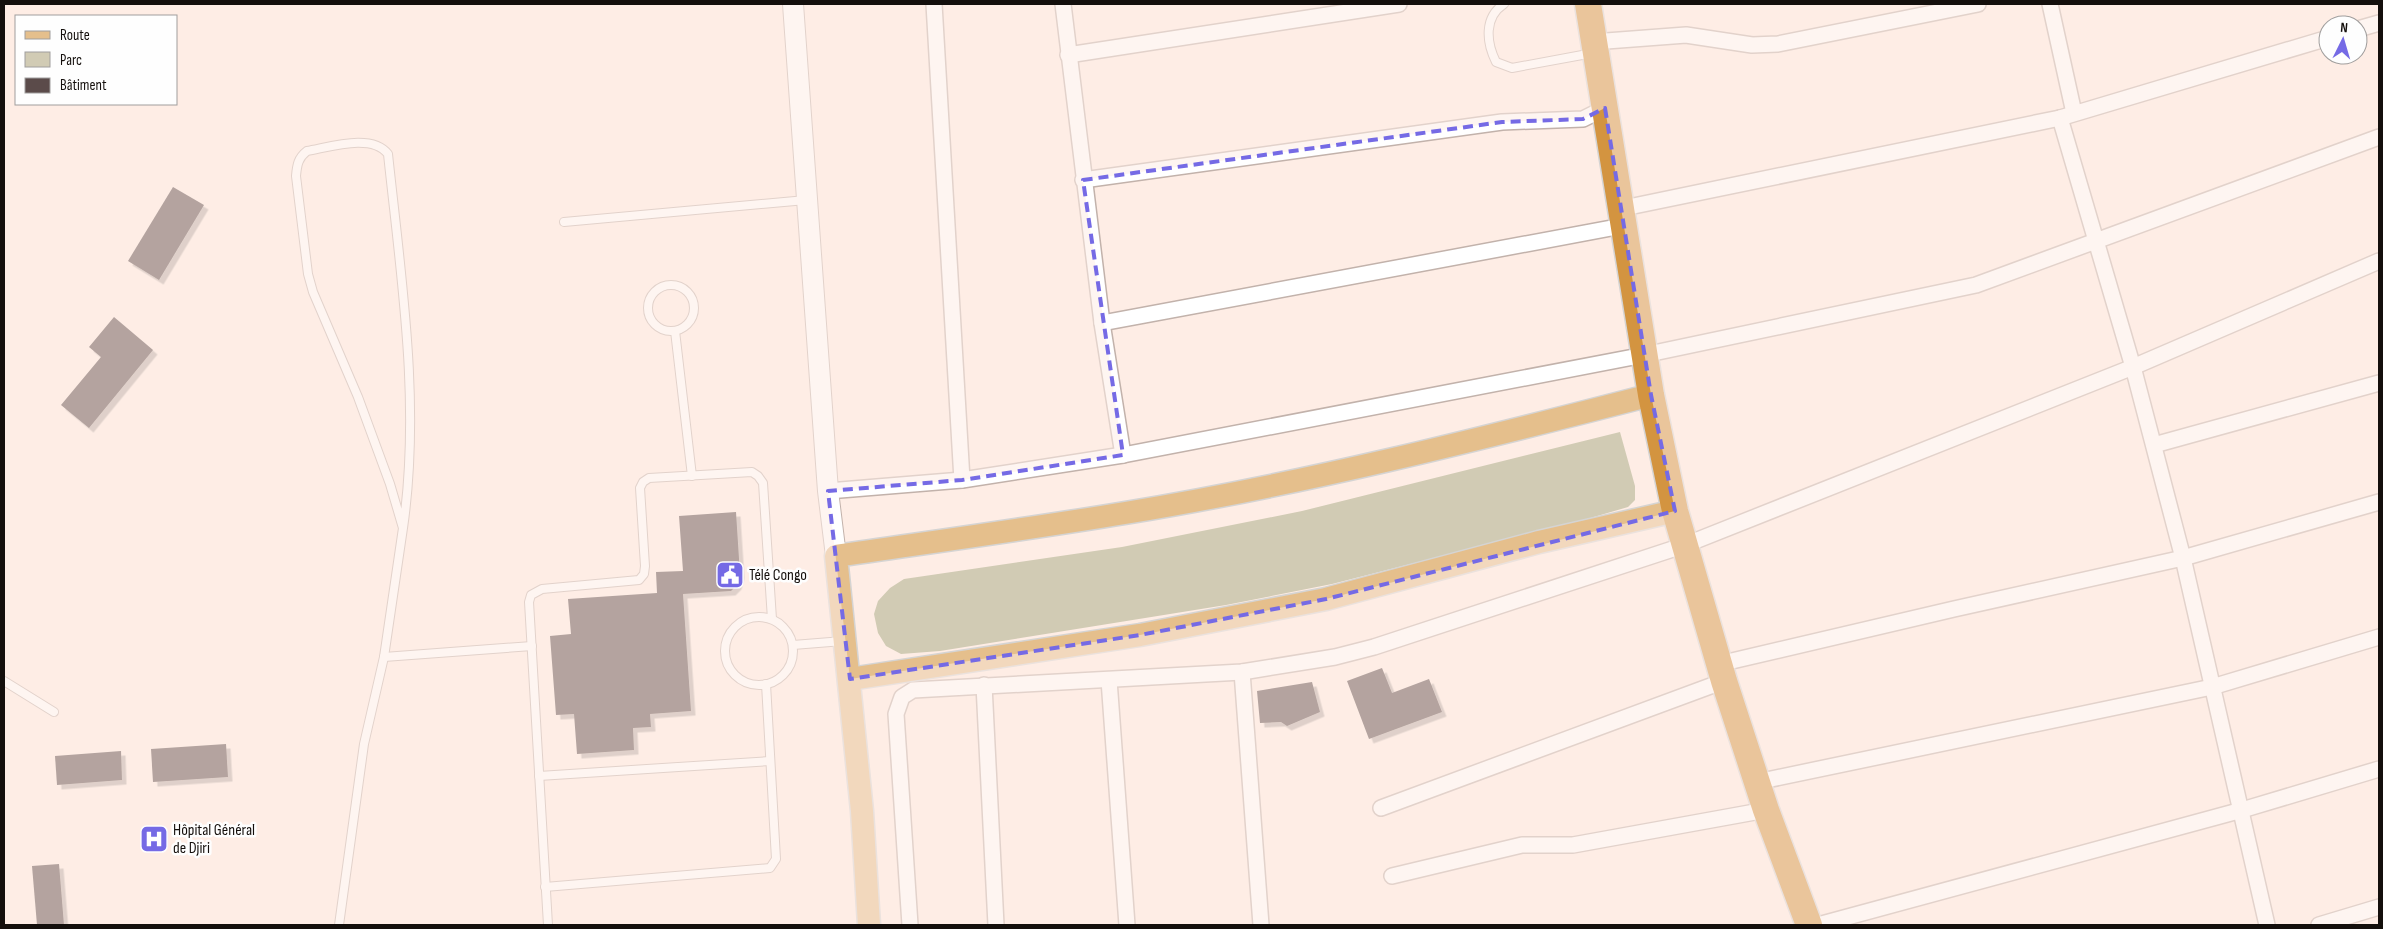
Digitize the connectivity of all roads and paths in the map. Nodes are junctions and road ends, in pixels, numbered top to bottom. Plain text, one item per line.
1 (793, 4) edge
2 (934, 4) edge
3 (1063, 4) edge
4 (1400, 4) edge
5 (1504, 4) edge
6 (1588, 4) edge
7 (1978, 4) edge
8 (2050, 4) edge
9 (2318, 41) edge
10 (1594, 47) junction
11 (1068, 55) junction
12 (1605, 108) junction
13 (2067, 116) junction
14 (2379, 137) edge
15 (1083, 180) junction
16 (806, 200) junction
17 (1621, 217) junction
18 (564, 222) dead end
19 (2095, 241) junction
20 (2379, 261) edge
21 (1102, 324) junction
22 (675, 331) junction
23 (1644, 355) junction
24 (2133, 366) junction
25 (2379, 383) edge
26 (1650, 395) junction
27 (2154, 444) junction
28 (1123, 455) junction
29 (692, 476) junction
30 (962, 480) junction
31 (828, 491) junction
32 (2379, 502) edge
33 (1675, 511) junction
34 (403, 528) junction
35 (1685, 545) junction
36 (836, 556) junction
37 (2184, 558) junction
38 (772, 619) junction
39 (2379, 637) edge
40 (846, 640) junction
41 (793, 645) junction
42 (532, 646) junction
43 (384, 657) junction
44 (1242, 672) junction
45 (1721, 673) junction
46 (850, 679) junction
47 (1108, 680) junction
48 (4, 681) edge
49 (766, 684) junction
50 (984, 685) junction
51 (2212, 687) junction
52 (54, 712) dead end
53 (770, 761) junction
54 (2379, 769) edge
55 (539, 776) junction
56 (1757, 782) junction
57 (1381, 808) dead end
58 (1766, 810) junction
59 (2242, 810) junction
60 (1392, 876) dead end
61 (545, 887) junction
62 (2379, 907) edge
63 (339, 925) edge
64 (548, 925) edge
65 (869, 925) edge
66 (910, 925) edge
67 (996, 925) edge
68 (1127, 925) edge
69 (1261, 925) edge
70 (1809, 925) edge
71 (1818, 925) edge
72 (2267, 925) edge
73 (2319, 925) edge

1 - 16 street
2 - 30 street
3 - 11 street
4 - 11 street
5 - 10 lane
6 - 10 highway
7 - 10 street
8 - 13 street
9 - 13 street
10 - 12 highway
11 - 15 street
12 - 15 street
12 - 17 highway
13 - 17 street
13 - 19 street
14 - 19 street
15 - 21 street
16 - 18 lane
16 - 31 street
17 - 21 street
17 - 23 highway
19 - 23 street
19 - 24 street
20 - 24 street
21 - 28 street
22 - 22 lane
22 - 29 lane
23 - 26 highway
23 - 28 street
24 - 27 street
24 - 35 street
25 - 27 street
26 - 33 highway
26 - 36 main road
27 - 37 street
28 - 30 street
29 - 38 lane
29 - 42 lane
30 - 31 street
31 - 36 street
32 - 37 street
33 - 35 highway
33 - 46 main road
34 - 34 lane
34 - 43 lane
35 - 44 street
35 - 45 highway
36 - 40 main road
37 - 45 street
37 - 51 street
38 - 41 lane
38 - 49 lane
39 - 51 street
40 - 41 lane
40 - 46 main road
41 - 49 lane
42 - 43 lane
42 - 55 lane
43 - 63 lane
44 - 47 street
44 - 69 street
45 - 56 highway
45 - 57 street
46 - 65 main road
47 - 50 street
47 - 68 street
48 - 52 lane
49 - 53 lane
50 - 66 street
50 - 67 street
51 - 56 street
51 - 59 street
53 - 55 lane
53 - 61 lane
54 - 59 street
55 - 61 lane
56 - 58 highway
58 - 60 street
58 - 70 highway
59 - 71 street
59 - 72 street
61 - 64 lane
62 - 73 street

